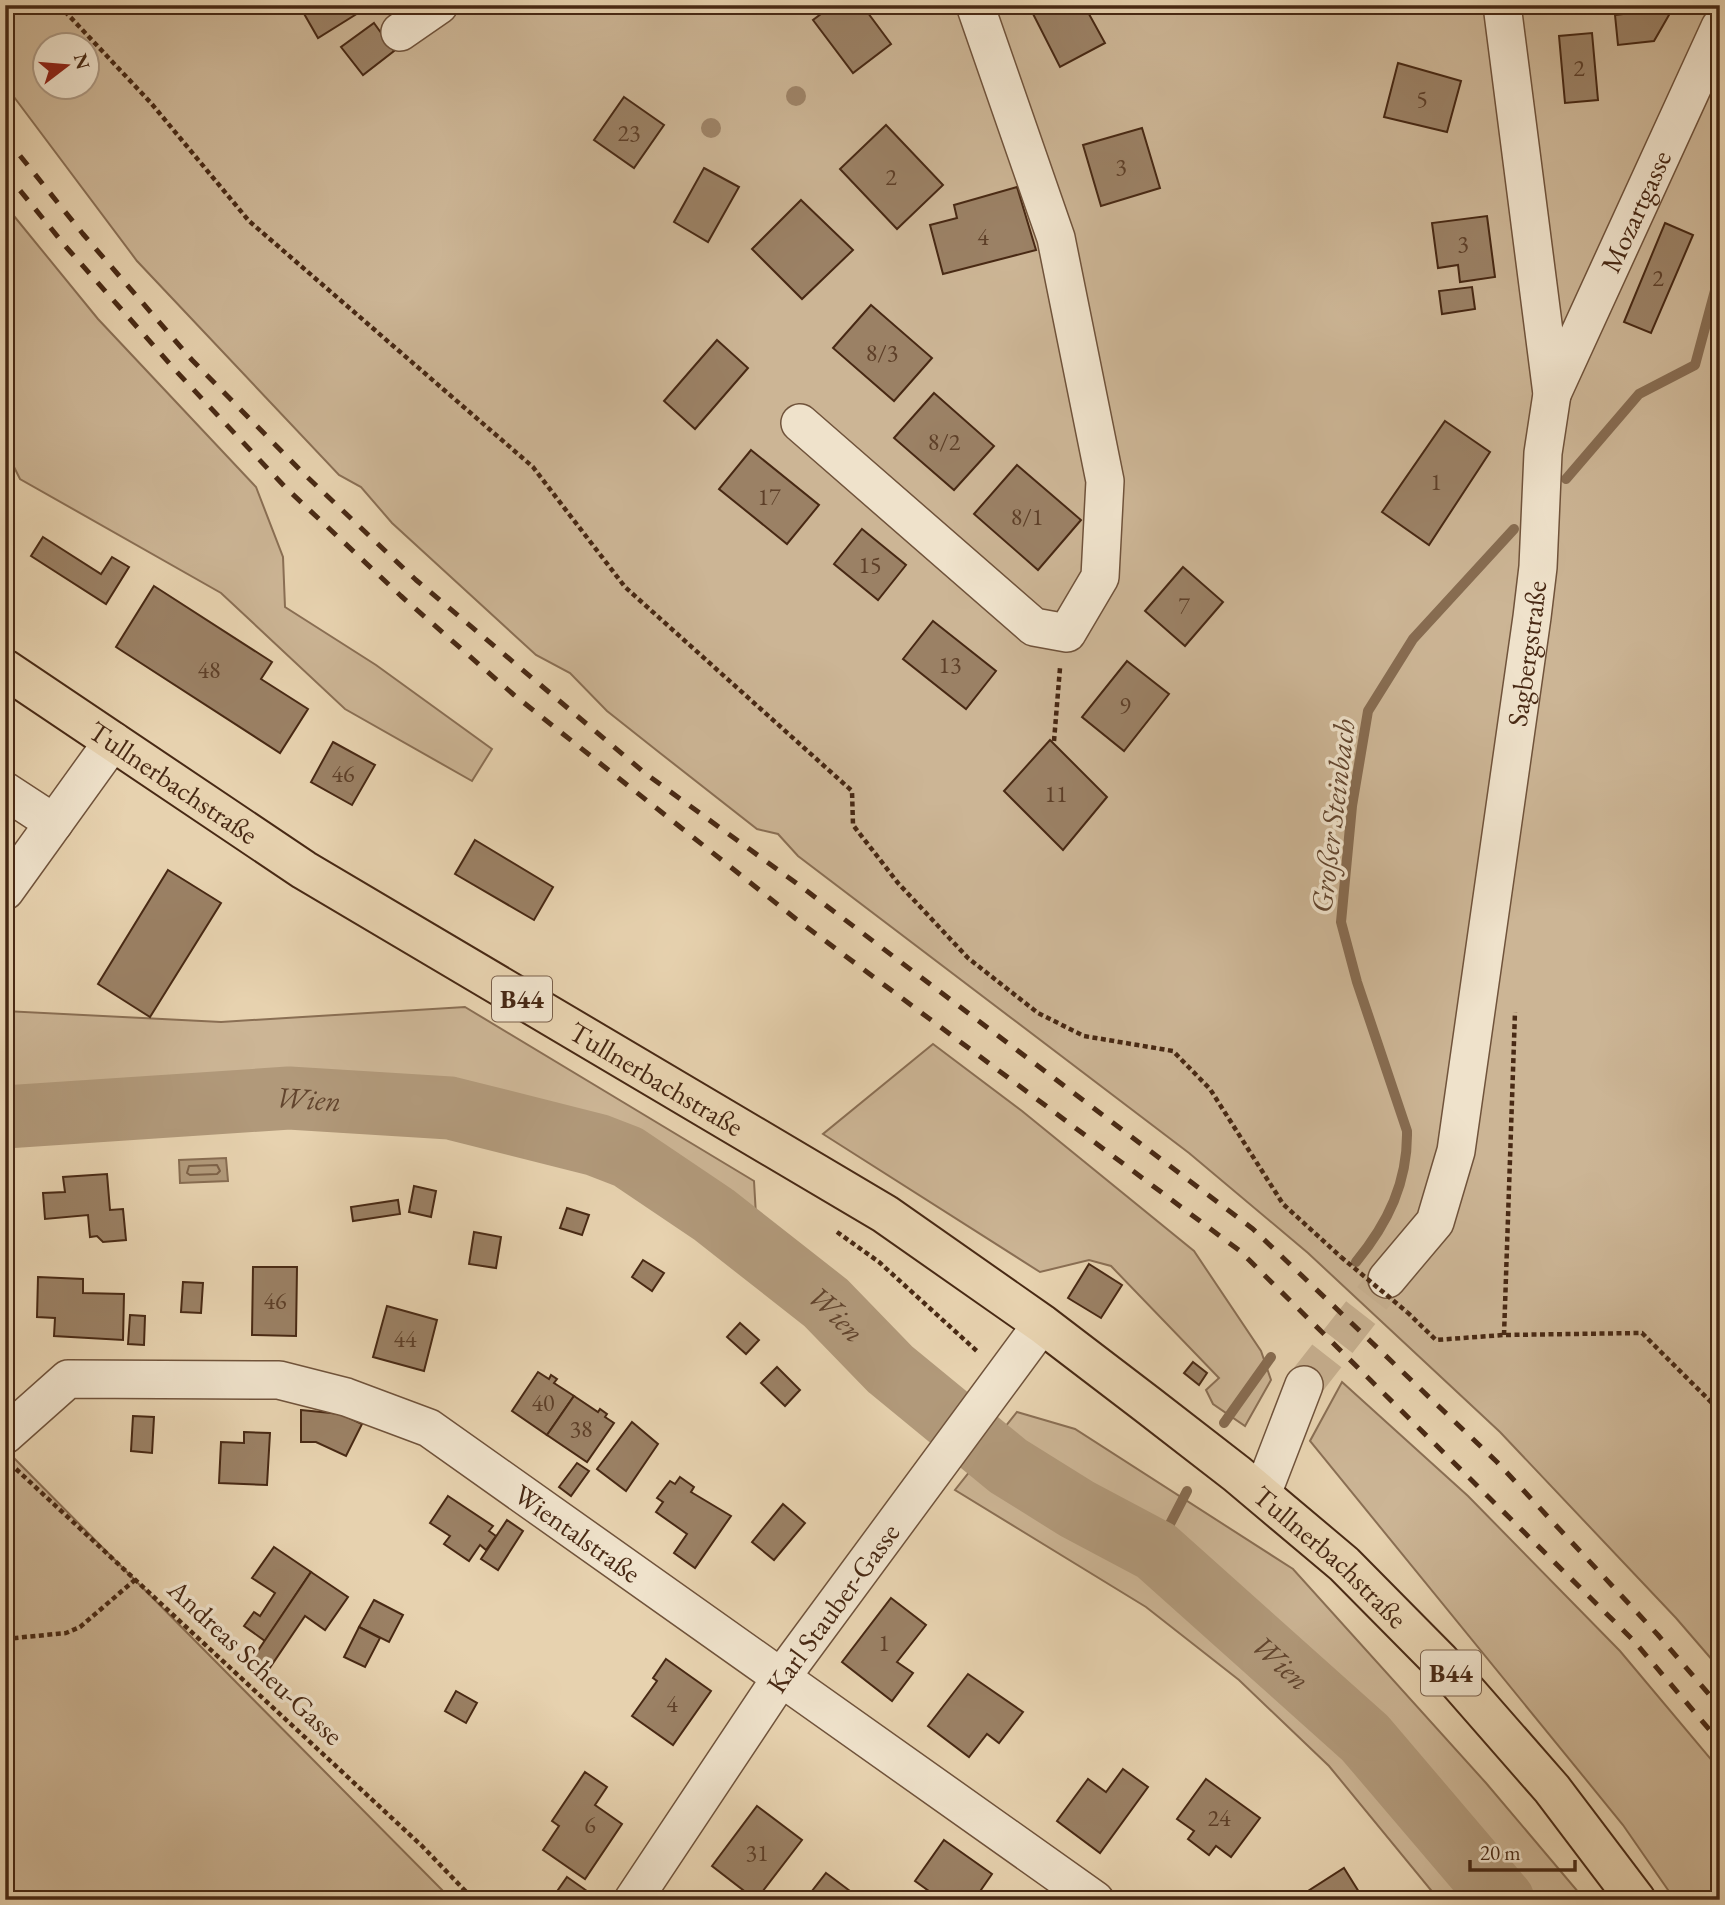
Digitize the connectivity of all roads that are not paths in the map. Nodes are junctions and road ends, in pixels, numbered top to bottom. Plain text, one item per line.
1 (439, 5) edge
2 (975, 5) edge
3 (1502, 5) edge
4 (1720, 27) edge
5 (400, 32) dead end
6 (1552, 394) junction
7 (800, 423) dead end
8 (5, 669) edge
9 (113, 741) junction
10 (5, 791) edge
11 (54, 823) junction
12 (5, 891) edge
13 (1387, 1279) tunnel mouth
14 (1042, 1325) junction
15 (1304, 1385) tunnel mouth
16 (10, 1452) edge
17 (1250, 1484) junction
18 (780, 1679) junction
19 (633, 1900) edge
20 (1095, 1900) edge
21 (1636, 1900) edge

1 - 5 street
2 - 7 street
3 - 6 street, Sagbergstraße
4 - 6 street, Mozartgasse
6 - 13 street, Sagbergstraße
8 - 9 main road, Tullnerbachstraße / B44
9 - 11 street
9 - 14 main road, Tullnerbachstraße / B44
10 - 11 street
11 - 12 street
14 - 17 main road, Tullnerbachstraße / B44
14 - 18 street, Karl Stauber-Gasse
15 - 17 street
16 - 18 street, Wientalstraße
17 - 21 main road, Tullnerbachstraße / B44
18 - 19 street, Karl Stauber-Gasse
18 - 20 street, Wientalstraße

